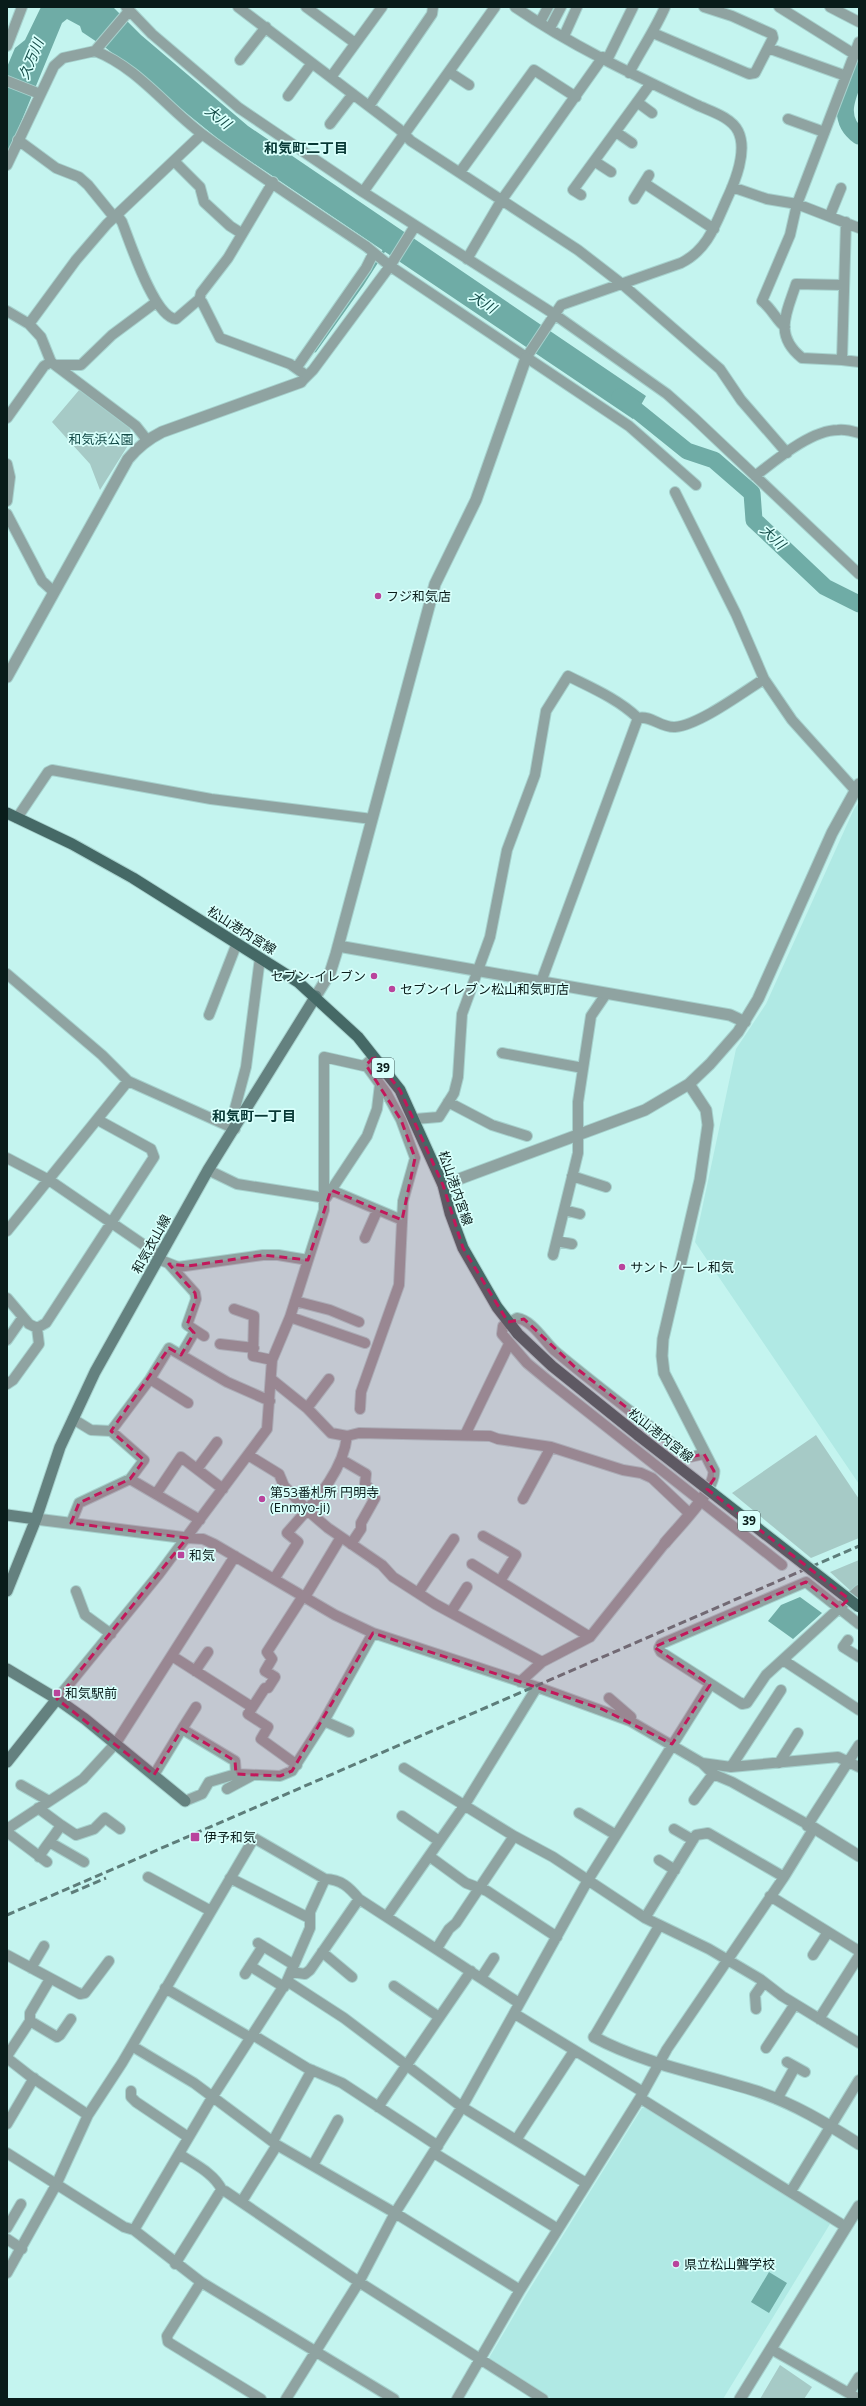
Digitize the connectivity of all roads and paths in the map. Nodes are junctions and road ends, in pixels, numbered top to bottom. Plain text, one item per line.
1 (22, 7) edge
2 (238, 7) edge
3 (306, 7) edge
4 (433, 7) edge
5 (494, 7) edge
6 (516, 7) edge
7 (548, 7) edge
8 (561, 7) edge
9 (577, 7) edge
10 (633, 7) edge
11 (665, 7) edge
12 (704, 7) edge
13 (779, 7) edge
14 (830, 7) edge
15 (378, 8) edge
16 (131, 11) edge
17 (540, 22) junction
18 (859, 22) edge
19 (266, 27) junction
20 (550, 28) junction
21 (10, 29) edge
22 (653, 33) junction
23 (564, 36) junction
24 (859, 42) edge
25 (355, 43) junction
26 (7, 46) edge
27 (768, 48) junction
28 (97, 49) junction
29 (854, 54) junction
30 (605, 59) junction
31 (240, 60) dead end
32 (312, 63) junction
33 (449, 72) junction
34 (629, 73) junction
35 (846, 76) junction
36 (331, 77) junction
37 (7, 80) edge
38 (651, 83) junction
39 (469, 85) dead end
40 (38, 93) junction
41 (353, 94) junction
42 (288, 96) dead end
43 (576, 97) junction
44 (637, 102) junction
45 (369, 106) junction
46 (652, 113) dead end
47 (788, 120) dead end
48 (330, 124) dead end
49 (616, 132) junction
50 (824, 132) junction
51 (202, 134) junction
52 (405, 135) junction
53 (18, 140) junction
54 (632, 143) dead end
55 (174, 160) junction
56 (594, 162) junction
57 (7, 165) edge
58 (460, 172) junction
59 (611, 172) dead end
60 (273, 182) junction
61 (732, 187) junction
62 (841, 188) dead end
63 (363, 192) junction
64 (581, 195) dead end
65 (634, 199) dead end
66 (501, 201) junction
67 (797, 204) junction
68 (830, 215) junction
69 (115, 216) junction
70 (846, 222) junction
71 (414, 227) junction
72 (859, 228) edge
73 (714, 229) junction
74 (241, 233) junction
75 (374, 255) junction
76 (467, 259) junction
77 (389, 263) junction
78 (622, 284) junction
79 (843, 285) junction
80 (199, 302) junction
81 (156, 303) junction
82 (7, 311) edge
83 (552, 316) junction
84 (29, 324) junction
85 (785, 328) junction
86 (527, 356) junction
87 (842, 360) junction
88 (859, 362) edge
89 (53, 363) junction
90 (81, 365) junction
91 (297, 368) junction
92 (304, 379) junction
93 (78, 382) junction
94 (7, 418) edge
95 (859, 433) edge
96 (147, 440) junction
97 (787, 453) junction
98 (7, 464) edge
99 (755, 476) junction
100 (696, 485) dead end
101 (676, 492) dead end
102 (7, 501) edge
103 (7, 514) edge
104 (859, 574) edge
105 (54, 592) junction
106 (7, 677) edge
107 (764, 679) junction
108 (638, 718) junction
109 (857, 787) edge
110 (12, 815) edge
111 (372, 820) junction
112 (236, 943) junction
113 (338, 946) junction
114 (260, 958) junction
115 (479, 971) junction
116 (7, 974) edge
117 (540, 982) junction
118 (606, 994) junction
119 (316, 996) junction
120 (209, 1014) dead end
121 (745, 1022) junction
122 (502, 1053) dead end
123 (370, 1061) junction
124 (583, 1068) junction
125 (128, 1081) junction
126 (380, 1084) junction
127 (689, 1084) junction
128 (448, 1102) junction
129 (415, 1119) junction
130 (98, 1120) junction
131 (232, 1128) junction
132 (527, 1136) dead end
133 (579, 1136) junction
134 (7, 1158) edge
135 (208, 1170) junction
136 (572, 1176) junction
137 (49, 1180) junction
138 (443, 1186) junction
139 (606, 1187) dead end
140 (328, 1194) junction
141 (564, 1210) junction
142 (377, 1211) junction
143 (580, 1214) dead end
144 (402, 1220) junction
145 (112, 1223) junction
146 (7, 1231) edge
147 (365, 1238) dead end
148 (557, 1241) junction
149 (572, 1244) dead end
150 (553, 1256) dead end
151 (159, 1257) junction
152 (308, 1260) junction
153 (169, 1264) junction
154 (7, 1298) edge
155 (295, 1302) junction
156 (234, 1309) dead end
157 (22, 1317) junction
158 (290, 1317) junction
159 (359, 1322) dead end
160 (508, 1322) junction
161 (37, 1328) junction
162 (7, 1340) edge
163 (365, 1343) dead end
164 (220, 1344) dead end
165 (509, 1344) junction
166 (254, 1348) junction
167 (181, 1355) junction
168 (272, 1360) junction
169 (150, 1378) junction
170 (271, 1379) junction
171 (329, 1379) dead end
172 (7, 1384) edge
173 (270, 1401) junction
174 (188, 1403) dead end
175 (307, 1408) junction
176 (360, 1410) dead end
177 (72, 1419) junction
178 (111, 1431) junction
179 (465, 1435) junction
180 (347, 1436) junction
181 (217, 1442) dead end
182 (551, 1447) junction
183 (704, 1454) junction
184 (248, 1455) junction
185 (342, 1460) junction
186 (197, 1469) junction
187 (130, 1479) junction
188 (223, 1489) junction
189 (156, 1494) junction
190 (523, 1499) dead end
191 (701, 1499) junction
192 (307, 1510) junction
193 (689, 1513) junction
194 (7, 1515) edge
195 (36, 1519) junction
196 (200, 1520) junction
197 (71, 1523) junction
198 (483, 1536) dead end
199 (341, 1537) junction
200 (187, 1538) junction
201 (454, 1539) dead end
202 (665, 1543) joint
203 (351, 1544) junction
204 (235, 1556) junction
205 (472, 1564) dead end
206 (782, 1565) dead end
207 (274, 1579) junction
208 (500, 1581) junction
209 (467, 1587) dead end
210 (859, 1590) edge
211 (7, 1591) edge
212 (76, 1591) dead end
213 (418, 1593) junction
214 (304, 1597) junction
215 (859, 1607) edge
216 (839, 1608) junction
217 (451, 1612) junction
218 (859, 1624) edge
219 (373, 1633) junction
220 (111, 1634) junction
221 (590, 1637) junction
222 (848, 1640) dead end
223 (208, 1652) dead end
224 (172, 1656) junction
225 (859, 1657) edge
226 (783, 1660) junction
227 (542, 1662) junction
228 (7, 1669) edge
229 (195, 1671) junction
230 (520, 1682) junction
231 (710, 1685) junction
232 (537, 1686) junction
233 (781, 1690) dead end
234 (609, 1698) dead end
235 (57, 1699) junction
236 (196, 1707) dead end
237 (252, 1707) junction
238 (859, 1710) edge
239 (630, 1720) junction
240 (324, 1721) junction
241 (182, 1729) junction
242 (349, 1732) dead end
243 (798, 1733) dead end
244 (116, 1744) junction
245 (672, 1744) junction
246 (859, 1745) edge
247 (849, 1760) junction
248 (7, 1762) edge
249 (779, 1762) junction
250 (702, 1763) junction
251 (297, 1765) junction
252 (731, 1766) junction
253 (859, 1766) edge
254 (404, 1768) dead end
255 (236, 1774) junction
256 (713, 1774) junction
257 (154, 1775) junction
258 (253, 1775) junction
259 (21, 1785) dead end
260 (227, 1789) dead end
261 (694, 1800) dead end
262 (49, 1801) junction
263 (185, 1802) joint
264 (464, 1806) junction
265 (38, 1808) junction
266 (579, 1813) dead end
267 (402, 1816) dead end
268 (61, 1825) junction
269 (810, 1827) junction
270 (7, 1829) edge
271 (120, 1829) dead end
272 (674, 1829) dead end
273 (7, 1832) edge
274 (616, 1834) junction
275 (514, 1836) junction
276 (693, 1840) junction
277 (439, 1841) junction
278 (51, 1843) junction
279 (429, 1856) junction
280 (859, 1856) edge
281 (659, 1860) dead end
282 (84, 1862) dead end
283 (675, 1870) junction
284 (148, 1877) dead end
285 (784, 1877) junction
286 (230, 1878) junction
287 (325, 1879) junction
288 (588, 1880) junction
289 (480, 1888) junction
290 (770, 1896) junction
291 (360, 1899) junction
292 (211, 1911) junction
293 (387, 1916) junction
294 (309, 1918) junction
295 (645, 1918) junction
296 (659, 1926) junction
297 (828, 1932) junction
298 (557, 1937) junction
299 (44, 1946) dead end
300 (437, 1948) junction
301 (859, 1951) edge
302 (322, 1952) junction
303 (7, 1954) edge
304 (813, 1955) dead end
305 (859, 1956) edge
306 (494, 1958) dead end
307 (727, 1959) junction
308 (109, 1961) dead end
309 (31, 1968) junction
310 (293, 1968) junction
311 (471, 1971) junction
312 (352, 1977) dead end
313 (481, 1978) junction
314 (50, 1979) junction
315 (764, 1982) junction
316 (286, 1984) junction
317 (394, 1986) dead end
318 (165, 1988) junction
319 (519, 2003) junction
320 (795, 2004) junction
321 (756, 2008) dead end
322 (515, 2014) junction
323 (439, 2017) junction
324 (71, 2019) dead end
325 (819, 2019) junction
326 (30, 2021) junction
327 (252, 2037) junction
328 (594, 2037) joint
329 (859, 2043) edge
330 (132, 2046) junction
331 (766, 2048) dead end
332 (574, 2051) junction
333 (7, 2057) edge
334 (659, 2063) junction
335 (406, 2065) junction
336 (312, 2070) junction
337 (805, 2072) dead end
338 (34, 2078) junction
339 (859, 2080) edge
340 (131, 2091) dead end
341 (641, 2095) junction
342 (213, 2096) junction
343 (777, 2099) junction
344 (378, 2107) junction
345 (462, 2107) junction
346 (88, 2115) junction
347 (338, 2120) dead end
348 (7, 2124) edge
349 (831, 2126) junction
350 (188, 2137) junction
351 (516, 2140) junction
352 (275, 2143) junction
353 (859, 2144) edge
354 (436, 2150) junction
355 (7, 2153) edge
356 (179, 2154) junction
357 (313, 2165) junction
358 (586, 2183) junction
359 (56, 2185) junction
360 (222, 2190) junction
361 (791, 2191) junction
362 (242, 2201) junction
363 (21, 2204) dead end
364 (859, 2206) edge
365 (395, 2213) junction
366 (846, 2227) junction
367 (7, 2228) edge
368 (558, 2229) junction
369 (134, 2230) junction
370 (7, 2239) edge
371 (22, 2249) junction
372 (175, 2264) junction
373 (7, 2273) edge
374 (201, 2282) junction
375 (358, 2282) junction
376 (520, 2290) junction
377 (771, 2349) junction
378 (315, 2350) junction
379 (480, 2360) junction
380 (859, 2377) edge
381 (849, 2393) junction
382 (261, 2399) edge
383 (286, 2399) edge
384 (394, 2399) edge
385 (457, 2399) edge
386 (543, 2399) edge
387 (740, 2399) edge
388 (859, 2399) edge

1 - 21 street
2 - 19 street
3 - 25 street
4 - 45 street
5 - 33 street
6 - 17 street
7 - 17 street
8 - 20 street
9 - 23 street
10 - 30 street
11 - 22 street
12 - 27 street
13 - 29 street
14 - 18 street
15 - 25 street
16 - 28 street
16 - 63 street
17 - 20 street
19 - 31 street
19 - 32 street
20 - 23 street
21 - 26 street
22 - 27 street
22 - 34 street
23 - 30 street
24 - 29 street
25 - 36 street
27 - 35 street
28 - 40 street
28 - 51 street
29 - 35 street
30 - 34 street
30 - 43 street
32 - 36 street
32 - 42 street
33 - 39 street
33 - 52 street
34 - 38 street
35 - 50 street
36 - 41 street
37 - 40 street
38 - 44 street
38 - 61 street
40 - 53 street
41 - 45 street
41 - 48 street
43 - 58 street
43 - 66 street
44 - 46 street
44 - 49 street
45 - 52 street
47 - 50 street
49 - 54 street
49 - 56 street
50 - 67 street
51 - 55 street
51 - 60 street
52 - 58 street
52 - 63 street
53 - 57 street
53 - 69 street
55 - 69 street
55 - 74 street
56 - 59 street
56 - 64 street
58 - 66 street
60 - 74 street
60 - 75 street
61 - 67 street
61 - 73 street
62 - 68 street
63 - 71 street
65 - 73 street
66 - 76 street
66 - 78 street
67 - 68 street
67 - 85 street
68 - 70 street
69 - 81 street
69 - 84 street
70 - 72 street
70 - 79 street
71 - 76 street
71 - 77 street
73 - 78 street
74 - 80 street
75 - 77 street
75 - 91 street
76 - 83 street
77 - 86 street
77 - 92 street
78 - 83 street
78 - 97 street
79 - 85 street
79 - 87 street
80 - 81 street
80 - 91 street
81 - 90 street
82 - 84 street
83 - 86 street
83 - 99 street
84 - 89 street
85 - 87 street
86 - 100 street
86 - 111 street
87 - 88 street
89 - 90 street
89 - 93 street
89 - 94 street
90 - 93 street
91 - 92 street
92 - 96 street
93 - 96 street
95 - 97 street
96 - 105 street
97 - 99 street
98 - 102 street
99 - 104 street
101 - 107 street
103 - 105 street
105 - 106 street
107 - 108 street
107 - 109 street
108 - 115 street
108 - 117 street
109 - 121 street
110 - 111 street
110 - 112 main road, 松山港内宮線 / 39
111 - 113 street
112 - 114 main road, 松山港内宮線 / 39
112 - 120 street
113 - 115 street
113 - 119 street
114 - 119 main road, 松山港内宮線 / 39
114 - 131 street
115 - 117 street
115 - 128 street
116 - 125 street
117 - 118 street
118 - 121 street
118 - 124 street
119 - 123 main road, 松山港内宮線 / 39
119 - 131 main road, 和気衣山線
121 - 127 street
122 - 124 street
123 - 126 street
123 - 129 main road, 松山港内宮線 / 39
123 - 140 street
124 - 133 street
125 - 130 street
125 - 131 street
126 - 140 street
126 - 144 street
127 - 133 street
127 - 183 street
128 - 129 street
128 - 132 street
129 - 138 main road, 松山港内宮線 / 39
130 - 137 street
130 - 145 street
131 - 135 main road, 和気衣山線
133 - 136 street
133 - 138 street
134 - 137 street
135 - 140 street
135 - 151 main road, 和気衣山線
136 - 139 street
136 - 141 street
137 - 145 street
137 - 146 street
138 - 160 main road, 松山港内宮線 / 39
140 - 142 street
140 - 152 street
141 - 143 street
141 - 148 street
142 - 144 street
142 - 147 street
144 - 176 street
145 - 151 street
145 - 161 street
148 - 149 street
148 - 150 street
151 - 153 street
151 - 177 main road, 和気衣山線
152 - 153 street
152 - 155 street
153 - 167 street
154 - 157 street
155 - 158 street
155 - 159 street
156 - 166 street
157 - 161 street
157 - 162 street
158 - 163 street
158 - 168 street
160 - 165 street
160 - 183 street
160 - 215 main road, 松山港内宮線 / 39, bridge
161 - 172 street
164 - 166 street
165 - 179 street
165 - 191 street
166 - 168 street
167 - 169 street
167 - 173 street
168 - 170 street
169 - 174 street
169 - 178 street
170 - 173 street
170 - 175 street
171 - 175 street
173 - 184 street
175 - 180 street
177 - 178 street
177 - 195 main road, 和気衣山線
178 - 187 street
179 - 180 street
179 - 182 street
180 - 185 street
181 - 186 street
182 - 190 street
182 - 193 street
183 - 191 street
184 - 188 street
184 - 192 street
185 - 192 street
185 - 203 street
186 - 188 street
186 - 189 street
187 - 189 street
187 - 197 street
188 - 196 street
189 - 196 street
191 - 193 street
191 - 206 street
192 - 199 street
192 - 207 street
193 - 202 street
194 - 195 main road
195 - 197 street
195 - 211 main road, 和気衣山線
196 - 200 street
197 - 200 street
198 - 208 street
199 - 203 street
199 - 214 street
200 - 204 street
200 - 220 street
201 - 213 street
202 - 221 street
203 - 213 street
204 - 207 street
204 - 224 street
205 - 208 street
207 - 214 street
208 - 221 street
209 - 217 street
210 - 216 street
212 - 220 street
213 - 217 street
214 - 219 street
214 - 237 street
216 - 218 street
216 - 226 street
216 - 231 street
217 - 227 street
219 - 230 street
219 - 240 street
220 - 235 street
221 - 227 street
222 - 225 street
223 - 229 street
224 - 229 street
224 - 244 street
226 - 231 street
226 - 238 street
227 - 230 street
228 - 235 main road
229 - 237 street
230 - 232 street
231 - 245 street
232 - 239 street
232 - 264 street
233 - 252 street
234 - 239 street
235 - 244 main road
235 - 248 main road
236 - 241 street
237 - 251 street
239 - 245 street
240 - 242 street
240 - 251 street
241 - 255 street
241 - 257 street
243 - 249 street
244 - 257 main road
244 - 262 street
245 - 250 street
245 - 274 street
246 - 247 street
247 - 249 street
247 - 253 street
247 - 269 street
249 - 252 street
250 - 252 street
250 - 256 street
251 - 258 street
254 - 264 street
255 - 258 street
255 - 263 street
256 - 261 street
256 - 269 street
257 - 263 main road
258 - 260 street
259 - 262 street
262 - 265 street
264 - 275 street
264 - 277 street
265 - 268 street
265 - 270 street
266 - 274 street
267 - 277 street
268 - 271 street
268 - 278 street
269 - 280 street
269 - 285 street
272 - 276 street
273 - 278 street
274 - 288 street
275 - 288 street
275 - 289 street
276 - 283 street
276 - 285 street
277 - 279 street
278 - 282 street
279 - 289 street
279 - 293 street
281 - 283 street
283 - 295 street
284 - 292 street
285 - 290 street
286 - 287 street
286 - 292 street
286 - 294 street
287 - 291 street
287 - 294 street
288 - 295 street
288 - 298 street
289 - 298 street
289 - 300 street
290 - 297 street
290 - 307 street
291 - 293 street
291 - 302 street
292 - 318 street
293 - 300 street
294 - 310 street
295 - 296 street
296 - 307 street
296 - 328 street
297 - 301 street
297 - 304 street
298 - 319 street
299 - 309 street
300 - 311 street
302 - 310 street
302 - 312 street
303 - 309 street
305 - 325 street
306 - 313 street
307 - 315 street
307 - 334 street
308 - 314 street
309 - 314 street
310 - 316 street
310 - 316 street
311 - 313 street
311 - 323 street
313 - 319 street
314 - 326 street
315 - 320 street
315 - 321 street
316 - 327 street
316 - 335 street
317 - 323 street
318 - 327 street
318 - 330 street
319 - 322 street
320 - 325 street
320 - 331 street
322 - 332 street
322 - 345 street
323 - 335 street
324 - 326 street
325 - 329 street
326 - 333 street
327 - 336 street
327 - 342 street
328 - 334 street
330 - 342 street
330 - 346 street
332 - 341 street
332 - 351 street
333 - 338 street
334 - 341 street
334 - 343 street
335 - 344 street
335 - 345 street
336 - 344 street
336 - 352 street
337 - 343 street
338 - 346 street
338 - 348 street
339 - 349 street
340 - 350 street
341 - 358 street
341 - 361 street
342 - 350 street
342 - 352 street
343 - 349 street
344 - 354 street
345 - 351 street
345 - 354 street
346 - 359 street
347 - 357 street
349 - 353 street
349 - 361 street
350 - 356 street
351 - 358 street
352 - 357 street
352 - 362 street
354 - 365 street
354 - 368 street
355 - 359 street
356 - 360 street
356 - 369 street
357 - 365 street
358 - 368 street
359 - 369 street
359 - 371 street
360 - 362 street
360 - 372 street
361 - 366 street
362 - 375 street
363 - 367 street
364 - 366 street
365 - 375 street
365 - 376 street
366 - 377 street
368 - 376 street
369 - 372 street
370 - 371 street
371 - 373 street
372 - 374 street
374 - 378 street
374 - 382 street
375 - 378 street
375 - 379 street
376 - 379 street
377 - 381 street
377 - 387 street
378 - 383 street
378 - 384 street
379 - 385 street
379 - 386 street
380 - 381 street
381 - 388 street

